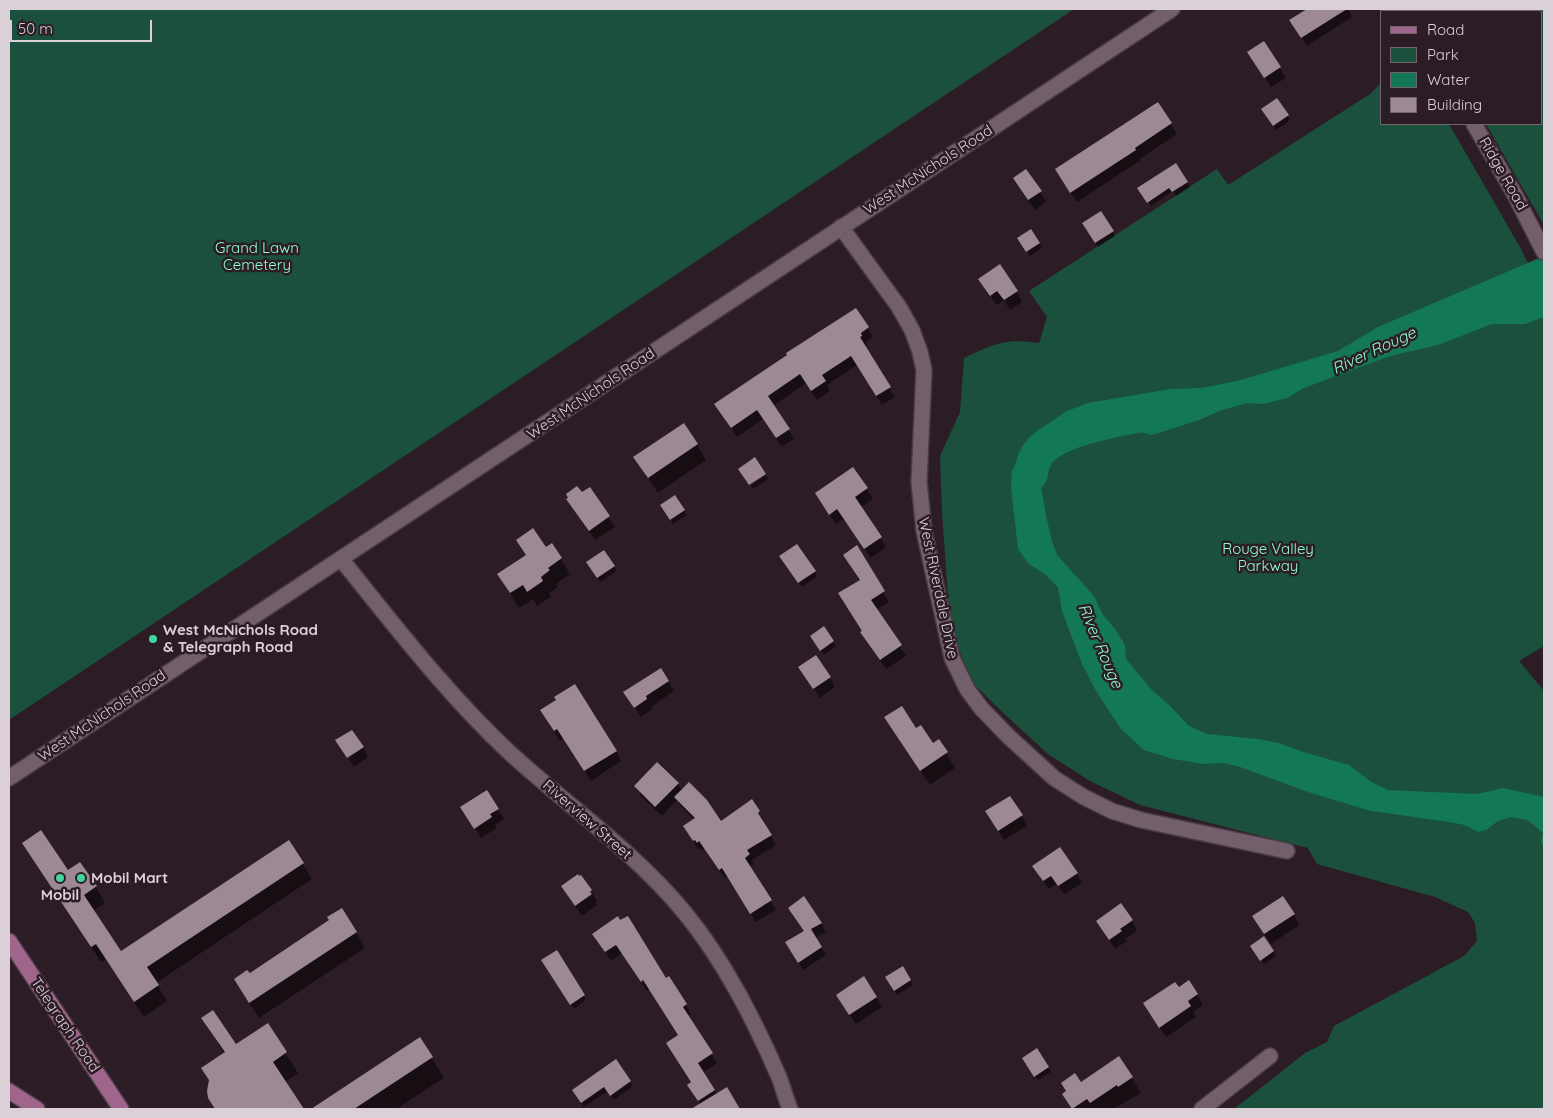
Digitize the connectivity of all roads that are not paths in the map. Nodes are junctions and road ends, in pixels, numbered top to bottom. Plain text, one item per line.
1 (1172, 9) edge
2 (1475, 125) edge
3 (841, 227) junction
4 (1544, 252) edge
5 (341, 559) junction
6 (9, 778) edge
7 (1288, 851) dead end
8 (9, 941) edge
9 (1270, 1056) dead end
10 (9, 1091) edge
11 (37, 1109) edge
12 (121, 1109) edge
13 (790, 1109) edge
14 (1202, 1109) edge

1 - 3 street, West McNichols Road
2 - 4 street, Ridge Road
3 - 5 street, West McNichols Road
3 - 7 street, West Riverdale Drive
5 - 6 street, West McNichols Road
5 - 13 street, Riverview Street
8 - 12 main road, Telegraph Road
9 - 14 street
10 - 11 main road

